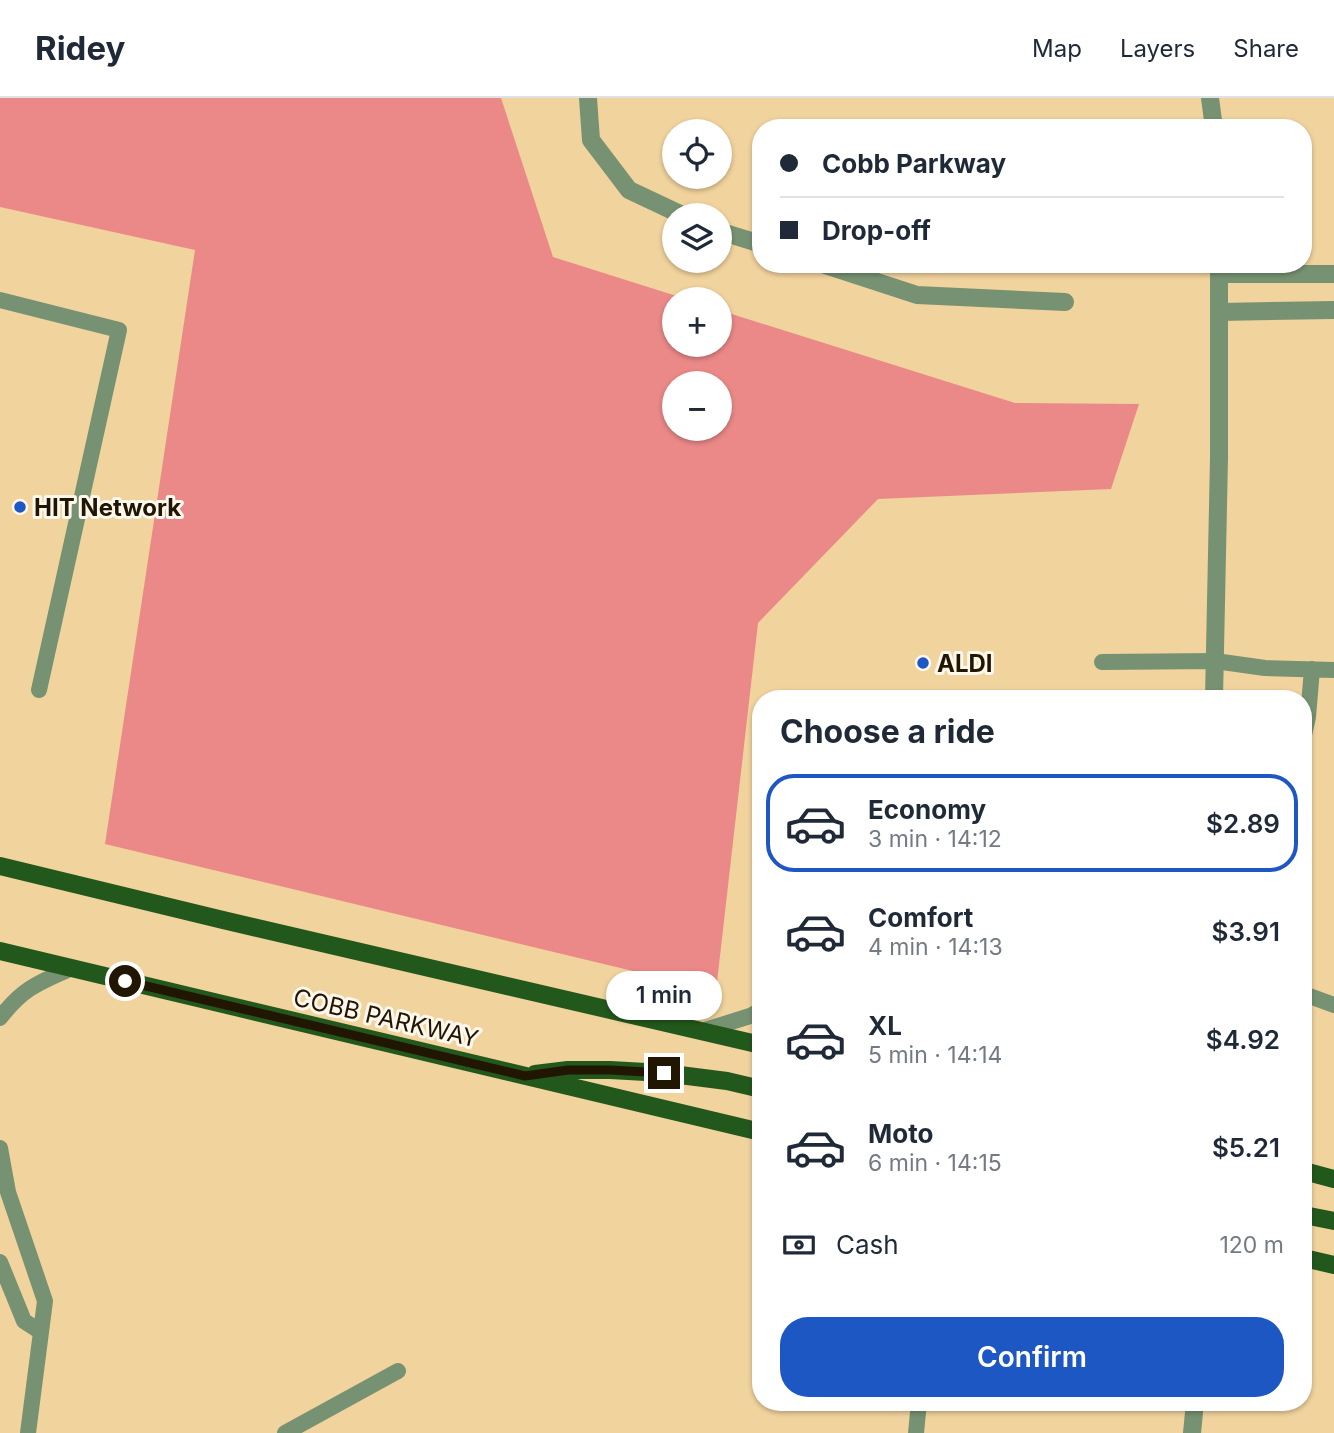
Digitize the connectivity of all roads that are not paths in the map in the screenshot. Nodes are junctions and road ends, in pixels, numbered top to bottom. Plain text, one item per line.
1 (588, 98) edge
2 (1210, 98) edge
3 (1213, 119) edge
4 (662, 206) edge
5 (732, 235) edge
6 (752, 241) edge
7 (850, 273) edge
8 (1219, 273) edge
9 (1311, 273) edge
10 (1334, 274) edge
11 (0, 300) edge
12 (1065, 302) dead end
13 (1334, 310) edge
14 (1219, 312) junction
15 (1215, 661) junction
16 (1102, 662) dead end
17 (1312, 669) junction
18 (1334, 670) edge
19 (39, 690) dead end
20 (1214, 690) edge
21 (1310, 690) edge
22 (0, 866) edge
23 (0, 951) edge
24 (72, 968) junction
25 (1312, 997) edge
26 (1334, 1005) edge
27 (752, 1015) edge
28 (0, 1018) edge
29 (702, 1031) junction
30 (752, 1043) edge
31 (525, 1076) junction
32 (752, 1086) edge
33 (752, 1130) edge
34 (0, 1148) edge
35 (1312, 1173) edge
36 (1334, 1179) edge
37 (4, 1193) edge
38 (1312, 1217) edge
39 (1334, 1222) edge
40 (1312, 1260) edge
41 (0, 1262) edge
42 (1334, 1265) edge
43 (41, 1332) junction
44 (398, 1371) dead end
45 (918, 1411) edge
46 (1194, 1411) edge
47 (28, 1433) edge
48 (285, 1433) edge
49 (916, 1433) edge
50 (1192, 1433) edge

1 - 4 street
2 - 3 street
5 - 6 street
7 - 12 street
8 - 14 street
9 - 10 street
11 - 19 lane
13 - 14 street
14 - 15 street
15 - 16 lane
15 - 17 lane
15 - 20 street
17 - 18 lane
17 - 21 lane
22 - 29 main road
23 - 24 main road, COBB PARKWAY
24 - 28 lane
24 - 31 main road, COBB PARKWAY
25 - 26 lane
27 - 29 lane
29 - 30 main road
31 - 32 main road
31 - 33 main road, COBB PARKWAY
34 - 37 lane
35 - 36 main road
37 - 43 lane
38 - 39 main road
40 - 42 main road
41 - 43 lane
43 - 47 lane
44 - 48 lane
45 - 49 lane
46 - 50 street

